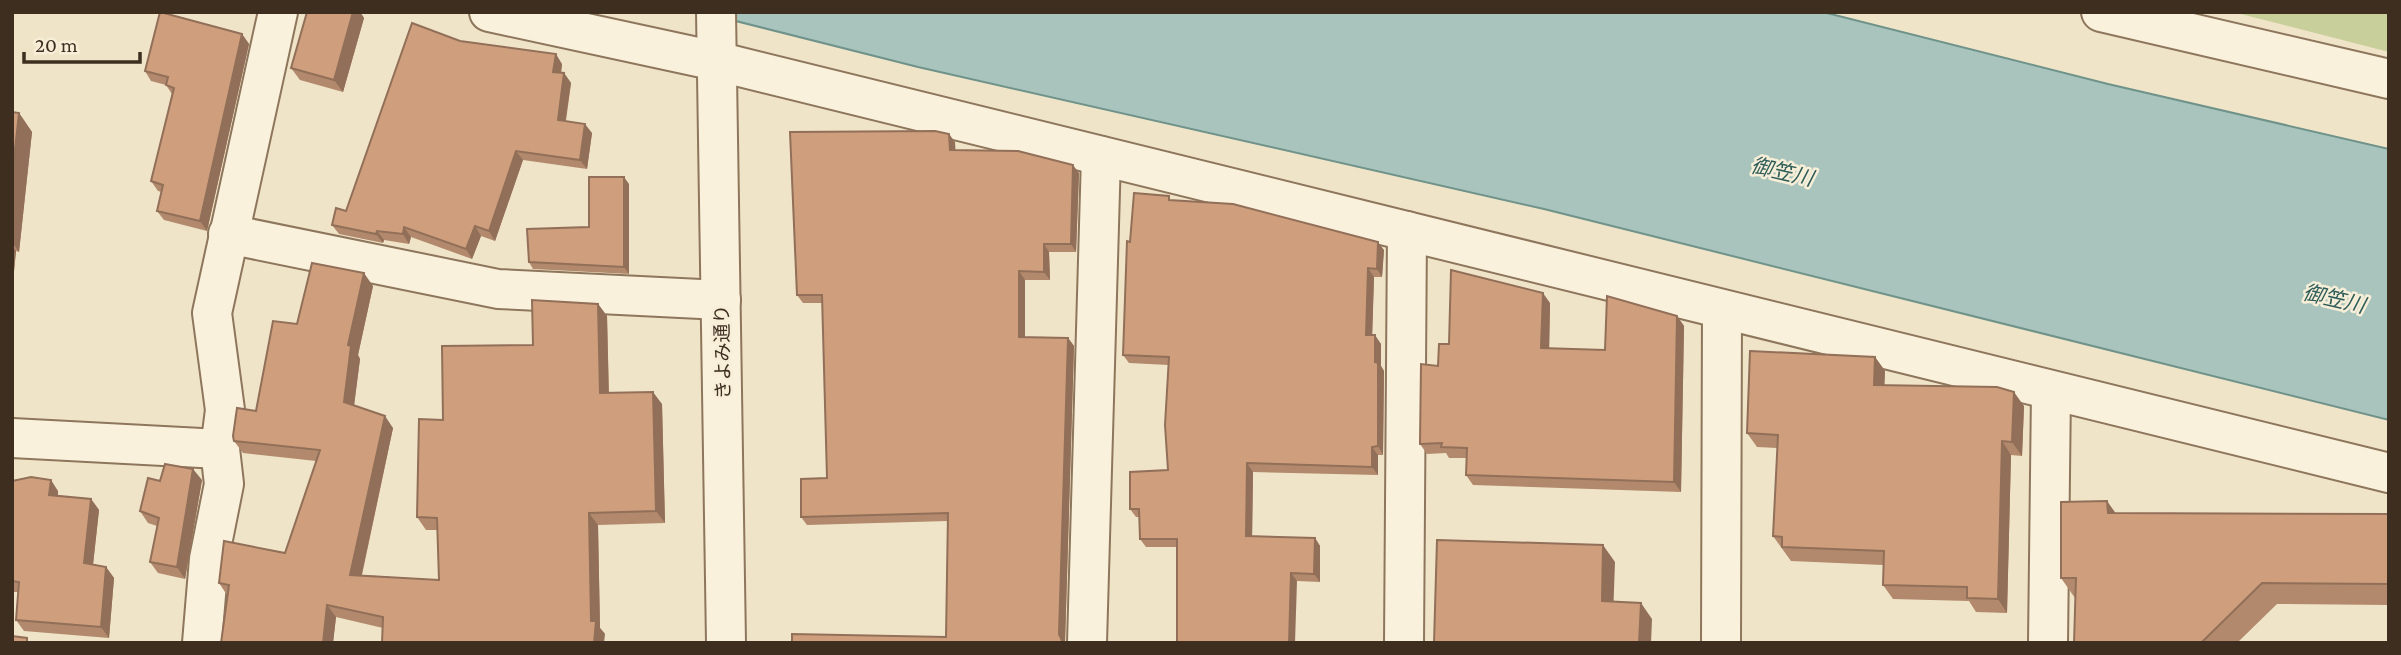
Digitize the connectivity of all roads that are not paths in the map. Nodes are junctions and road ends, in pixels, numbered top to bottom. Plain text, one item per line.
1 (278, 12) edge
2 (489, 12) edge
3 (716, 12) edge
4 (2101, 12) edge
5 (716, 61) junction
6 (2389, 79) edge
7 (1101, 156) junction
8 (1407, 232) junction
9 (228, 234) junction
10 (721, 300) junction
11 (1722, 310) junction
12 (2051, 391) junction
13 (12, 438) edge
14 (220, 449) junction
15 (2389, 473) edge
16 (202, 643) edge
17 (726, 643) edge
18 (1087, 643) edge
19 (1404, 643) edge
20 (1721, 643) edge
21 (2048, 643) edge

1 - 9 street
2 - 5 street
3 - 5 street, きよみ通り
4 - 6 street
5 - 7 street
5 - 10 street, きよみ通り
7 - 8 street
7 - 18 street
8 - 11 street
8 - 19 street
9 - 10 street
9 - 14 street
10 - 17 street, きよみ通り
11 - 12 street
11 - 20 street
12 - 15 street
12 - 21 street
13 - 14 street
14 - 16 street

